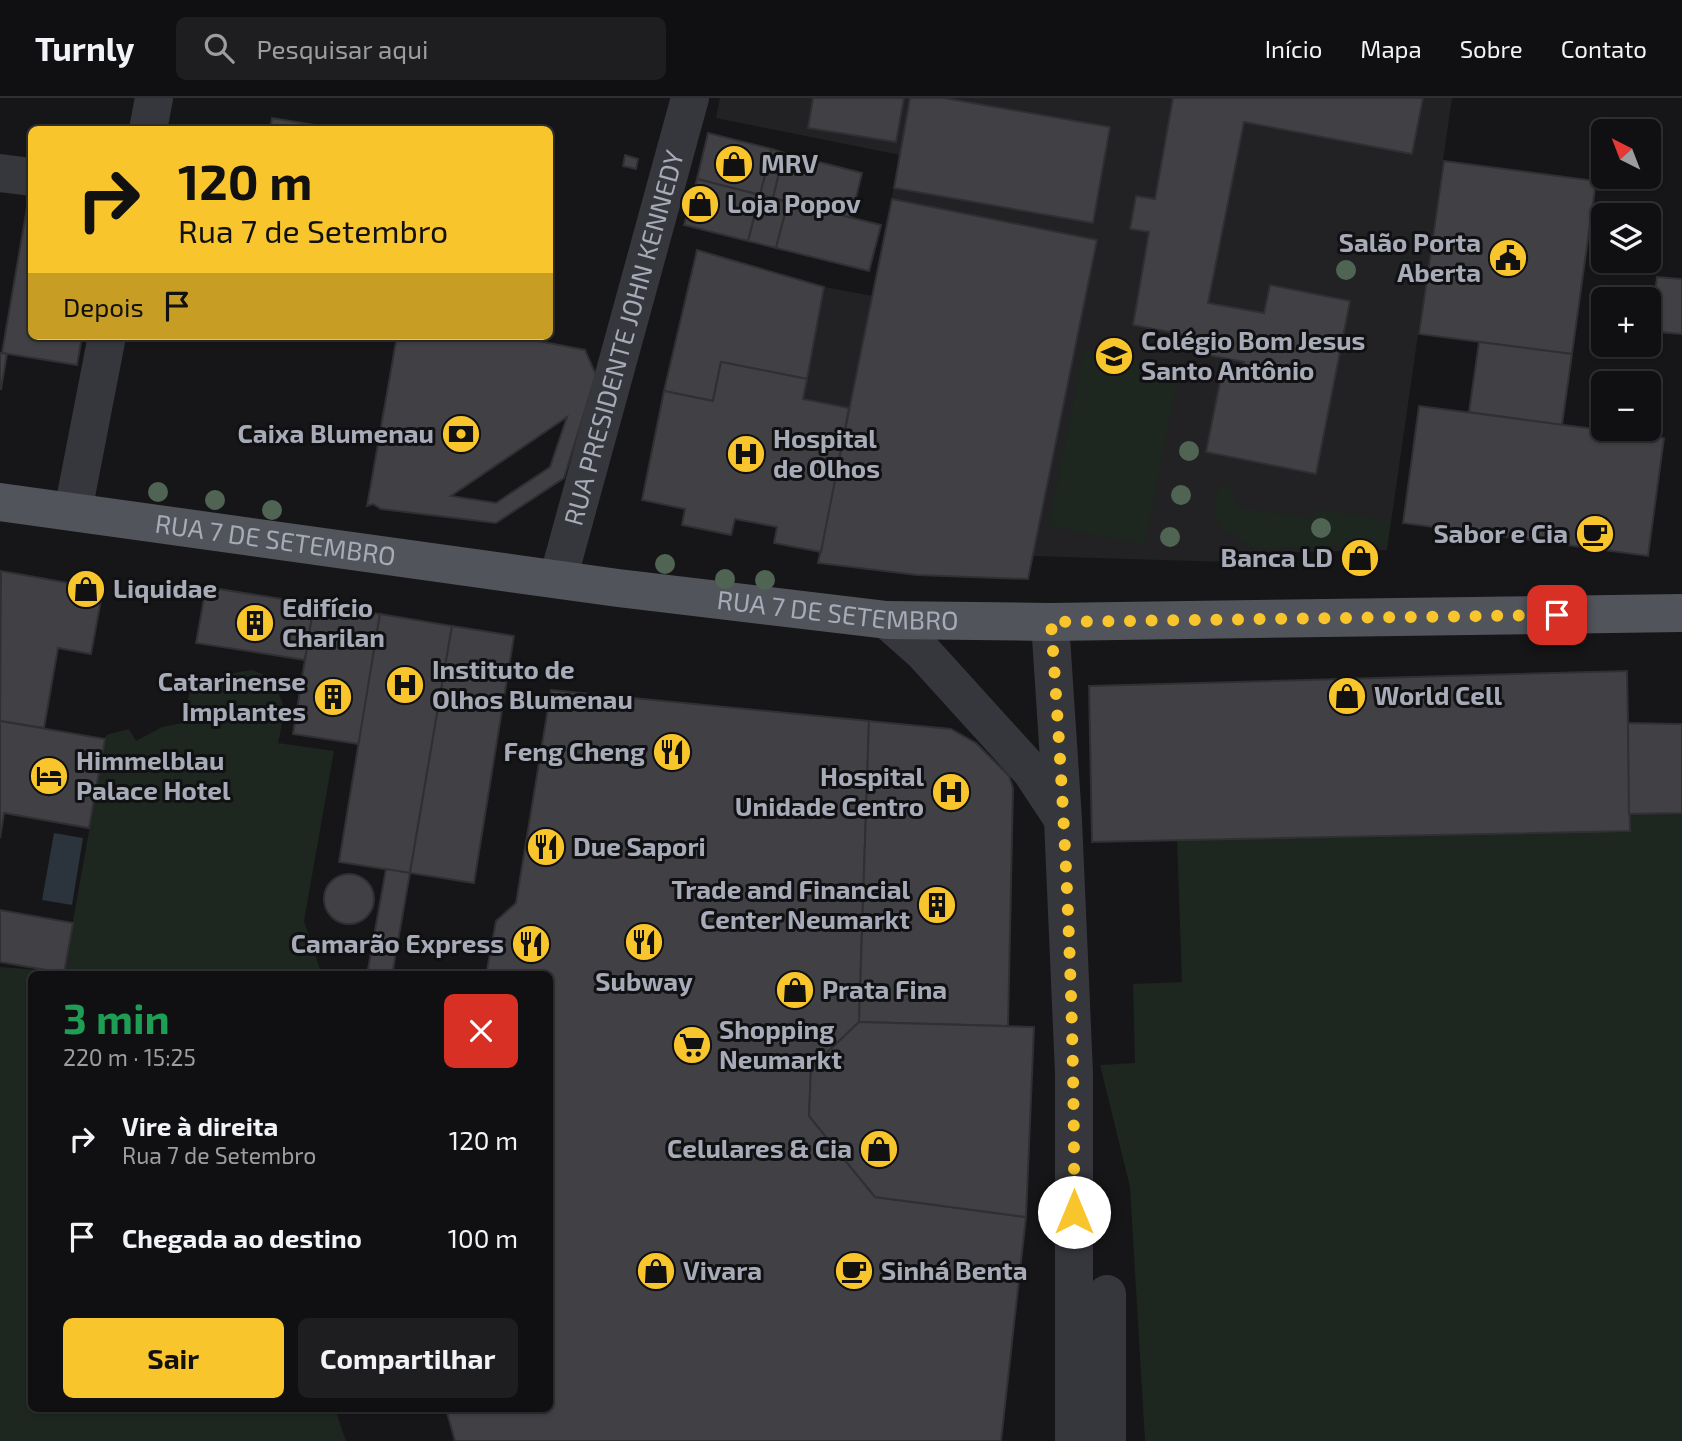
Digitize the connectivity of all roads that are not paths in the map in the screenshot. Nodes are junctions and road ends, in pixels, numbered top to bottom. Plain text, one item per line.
1 (154, 98) edge
2 (690, 98) edge
3 (149, 126) edge
4 (106, 340) edge
5 (0, 502) edge
6 (73, 511) junction
7 (558, 579) junction
8 (1682, 612) edge
9 (887, 620) junction
10 (1051, 622) junction
11 (1063, 820) junction
12 (1107, 1294) dead end
13 (1074, 1441) edge
14 (1107, 1441) edge

1 - 3 street
2 - 7 street, RUA PRESIDENTE JOHN KENNEDY
4 - 6 street
5 - 6 main road, RUA 7 DE SETEMBRO
6 - 7 main road, RUA 7 DE SETEMBRO
7 - 9 main road, RUA 7 DE SETEMBRO
8 - 10 main road, RUA 7 DE SETEMBRO
9 - 10 main road, RUA 7 DE SETEMBRO
9 - 11 street
10 - 11 street
11 - 13 street
12 - 14 street

